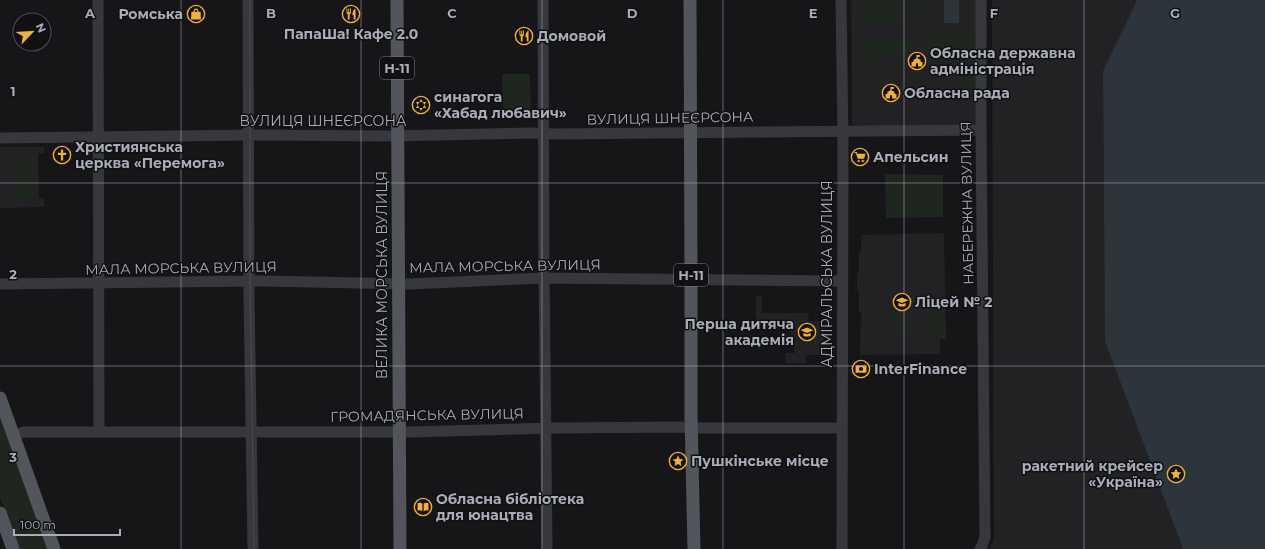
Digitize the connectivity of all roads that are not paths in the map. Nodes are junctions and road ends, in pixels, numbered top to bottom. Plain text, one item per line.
1 (98, 0) edge
2 (248, 0) edge
3 (397, 0) edge
4 (543, 0) edge
5 (690, 0) edge
6 (841, 0) edge
7 (981, 0) edge
8 (981, 130) junction
9 (842, 131) junction
10 (690, 132) junction
11 (544, 133) junction
12 (248, 135) junction
13 (98, 136) junction
14 (398, 136) junction
15 (0, 138) edge
16 (544, 278) junction
17 (692, 279) junction
18 (248, 281) junction
19 (842, 281) junction
20 (0, 284) edge
21 (99, 284) junction
22 (398, 284) junction
23 (0, 398) edge
24 (545, 428) junction
25 (691, 428) junction
26 (841, 428) junction
27 (250, 431) junction
28 (99, 432) junction
29 (399, 432) junction
30 (13, 436) junction
31 (0, 513) edge
32 (13, 549) edge
33 (54, 549) edge
34 (253, 549) edge
35 (400, 549) edge
36 (547, 549) edge
37 (694, 549) edge
38 (842, 549) edge
39 (980, 549) edge

1 - 13 street
2 - 12 street
3 - 14 main road, ВЕЛИКА МОРСЬКА ВУЛИЦЯ / Н-11
4 - 11 street
5 - 10 main road, Н-11
6 - 9 street, АДМІРАЛЬСЬКА ВУЛИЦЯ
7 - 8 street, НАБЕРЕЖНА ВУЛИЦЯ
8 - 9 street, ВУЛИЦЯ ШНЕЄРСОНА
8 - 39 street, НАБЕРЕЖНА ВУЛИЦЯ
9 - 10 street, ВУЛИЦЯ ШНЕЄРСОНА
9 - 19 street, АДМІРАЛЬСЬКА ВУЛИЦЯ
10 - 11 street, ВУЛИЦЯ ШНЕЄРСОНА
10 - 17 main road, Н-11
11 - 14 street, ВУЛИЦЯ ШНЕЄРСОНА
11 - 16 street
12 - 13 street, ВУЛИЦЯ ШНЕЄРСОНА
12 - 14 street, ВУЛИЦЯ ШНЕЄРСОНА
12 - 18 street
13 - 15 street, ВУЛИЦЯ ШНЕЄРСОНА
13 - 21 street
14 - 22 main road, ВЕЛИКА МОРСЬКА ВУЛИЦЯ / Н-11
16 - 17 street, МАЛА МОРСЬКА ВУЛИЦЯ
16 - 22 street, МАЛА МОРСЬКА ВУЛИЦЯ
16 - 24 street
17 - 19 street, МАЛА МОРСЬКА ВУЛИЦЯ
17 - 25 main road, Н-11
18 - 21 street, МАЛА МОРСЬКА ВУЛИЦЯ
18 - 22 street, МАЛА МОРСЬКА ВУЛИЦЯ
18 - 27 street
19 - 26 street, АДМІРАЛЬСЬКА ВУЛИЦЯ
20 - 21 street, МАЛА МОРСЬКА ВУЛИЦЯ
21 - 28 street
22 - 29 main road, ВЕЛИКА МОРСЬКА ВУЛИЦЯ / Н-11
23 - 30 main road
24 - 25 street, ГРОМАДЯНСЬКА ВУЛИЦЯ
24 - 29 street, ГРОМАДЯНСЬКА ВУЛИЦЯ
24 - 36 street
25 - 26 street, ГРОМАДЯНСЬКА ВУЛИЦЯ
25 - 37 main road, Н-11
26 - 38 street, АДМІРАЛЬСЬКА ВУЛИЦЯ
27 - 28 street, ГРОМАДЯНСЬКА ВУЛИЦЯ
27 - 29 street, ГРОМАДЯНСЬКА ВУЛИЦЯ
27 - 34 street
28 - 30 street, ГРОМАДЯНСЬКА ВУЛИЦЯ
29 - 35 main road, ВЕЛИКА МОРСЬКА ВУЛИЦЯ / Н-11
30 - 33 main road
31 - 32 main road

